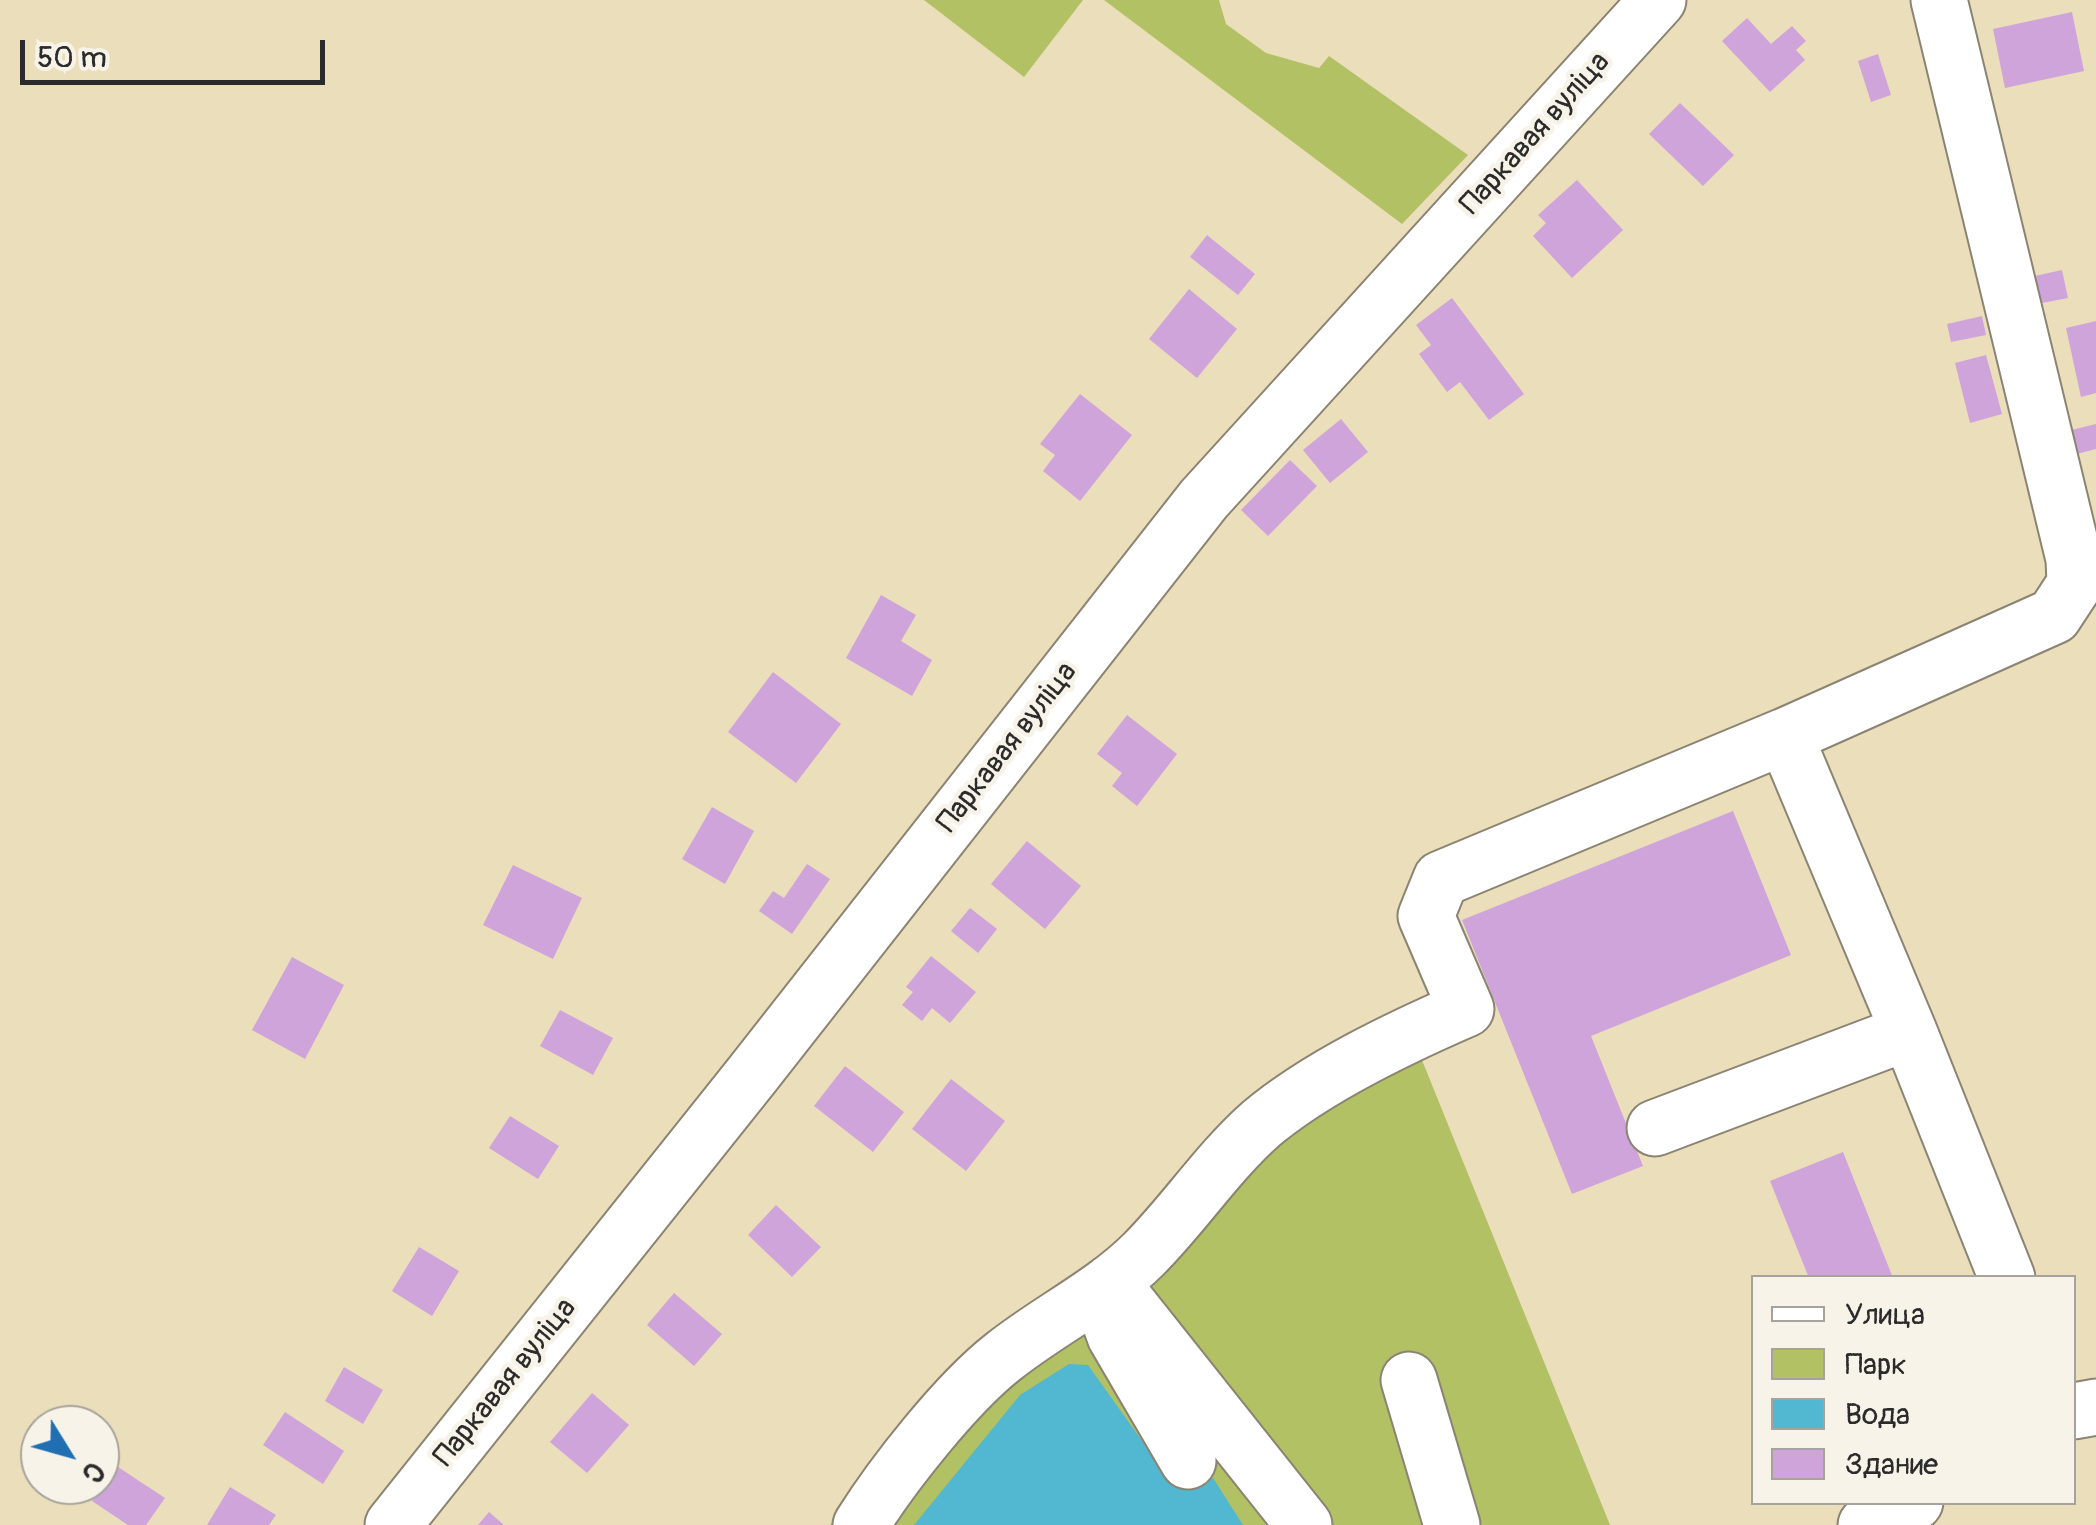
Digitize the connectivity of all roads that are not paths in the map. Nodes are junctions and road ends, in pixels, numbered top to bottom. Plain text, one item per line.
1 (1658, 0) edge
2 (1938, 0) edge
3 (1786, 736) junction
4 (1909, 1032) junction
5 (1655, 1128) dead end
6 (2006, 1275) edge
7 (1111, 1282) junction
8 (1409, 1380) dead end
9 (1188, 1461) dead end
10 (1909, 1505) edge
11 (393, 1525) edge
12 (861, 1525) edge
13 (1304, 1525) edge
14 (1452, 1525) edge
15 (1866, 1525) edge

1 - 11 street, Паркавая вуліца
2 - 3 street
3 - 4 street
3 - 7 street
4 - 5 street
4 - 6 street
7 - 9 street
7 - 12 street
7 - 13 street
8 - 14 street
10 - 15 street

